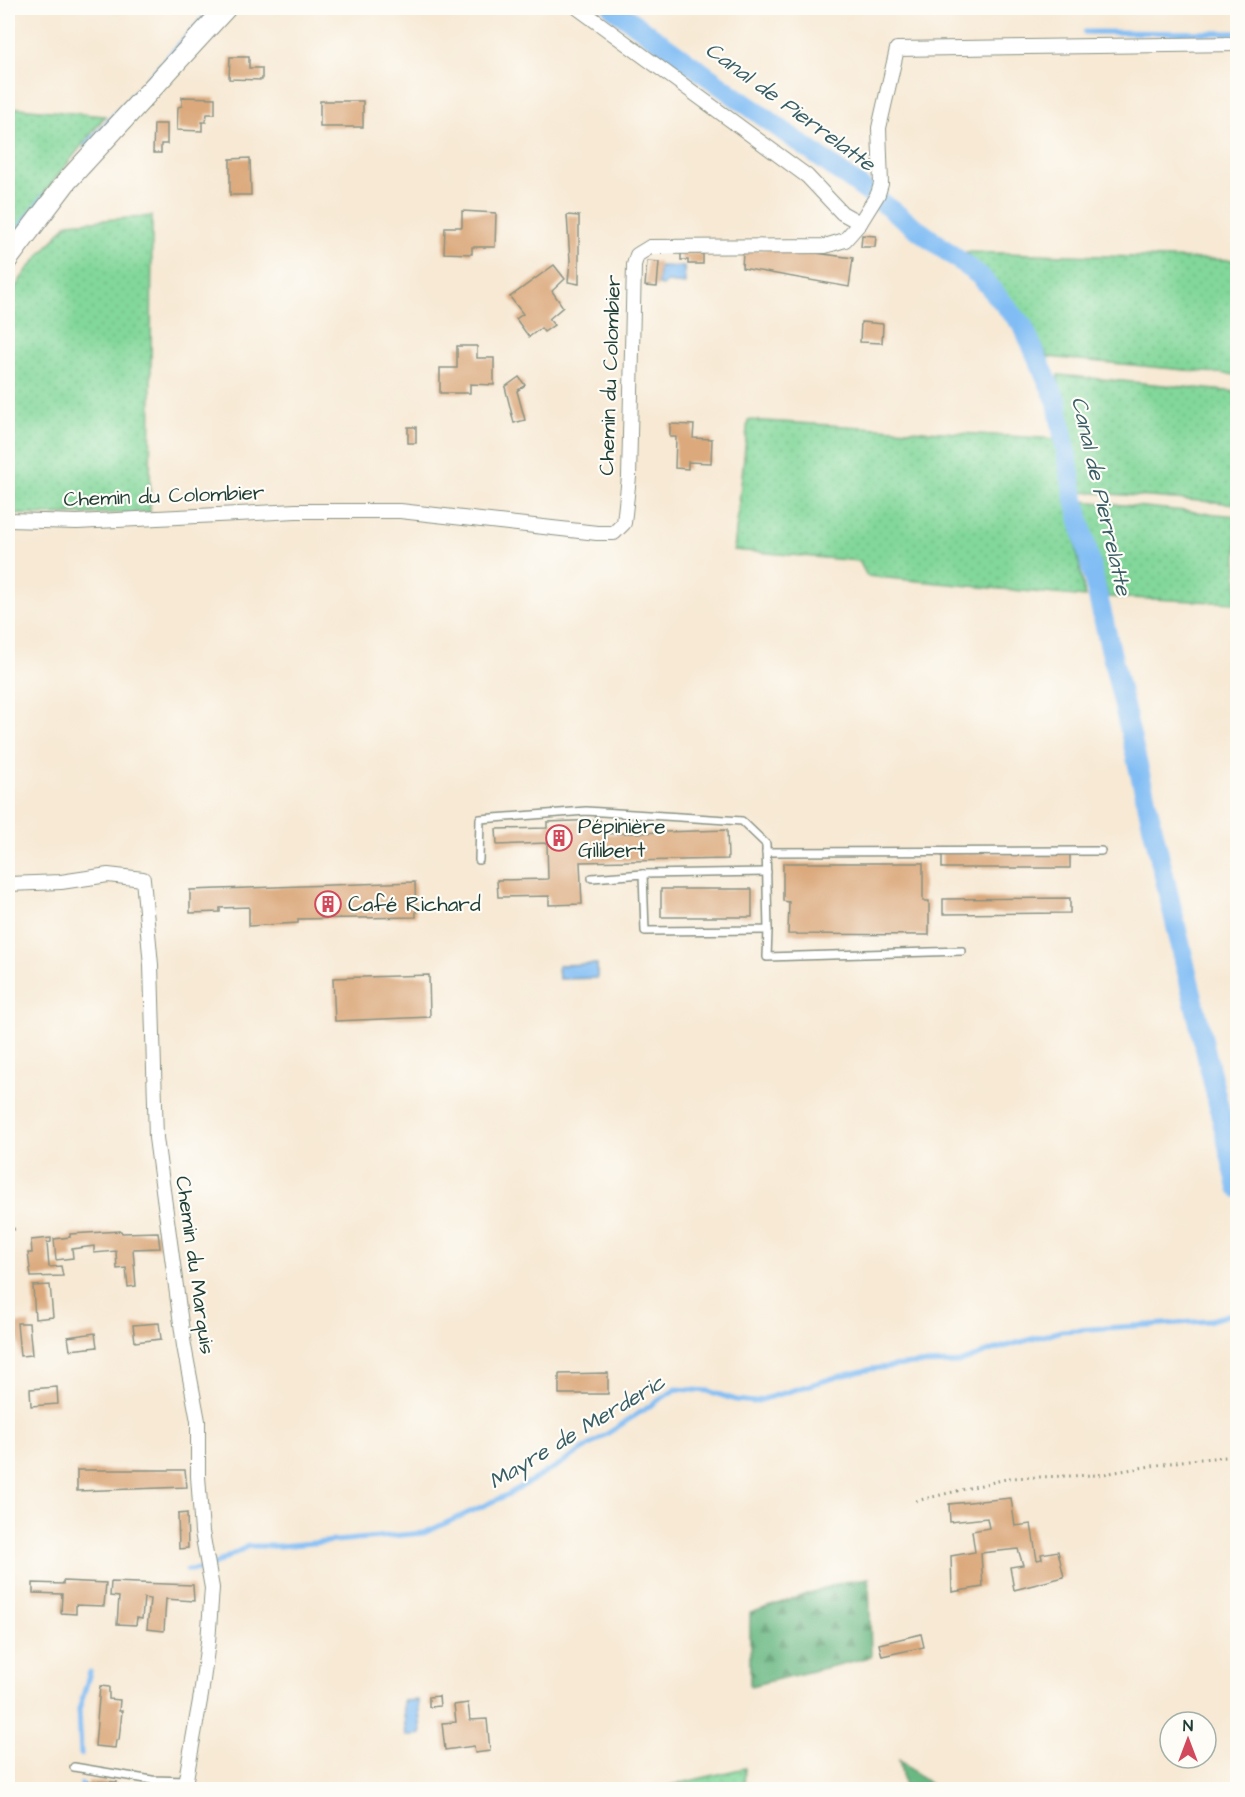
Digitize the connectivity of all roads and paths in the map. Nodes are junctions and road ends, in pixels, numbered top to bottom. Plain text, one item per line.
1 (226, 8) edge
2 (579, 8) edge
3 (1238, 44) edge
4 (860, 223) junction
5 (8, 259) edge
6 (8, 520) edge
7 (1101, 851) dead end
8 (766, 852) junction
9 (479, 860) dead end
10 (767, 872) junction
11 (643, 874) junction
12 (592, 878) dead end
13 (8, 884) edge
14 (768, 930) junction
15 (962, 951) dead end
16 (15, 1229) dead end
17 (8, 1230) edge
18 (1238, 1456) edge
19 (916, 1501) dead end
20 (74, 1767) dead end
21 (185, 1785) edge

1 - 5 street
2 - 4 street
3 - 4 street, Chemin du Colombier
4 - 6 street, Chemin du Colombier
7 - 8 lane
8 - 9 lane
8 - 10 lane
10 - 11 lane
10 - 14 lane
11 - 12 lane
11 - 14 lane
13 - 21 street, Chemin du Marquis
14 - 15 lane
16 - 17 path
18 - 19 path
20 - 21 lane

